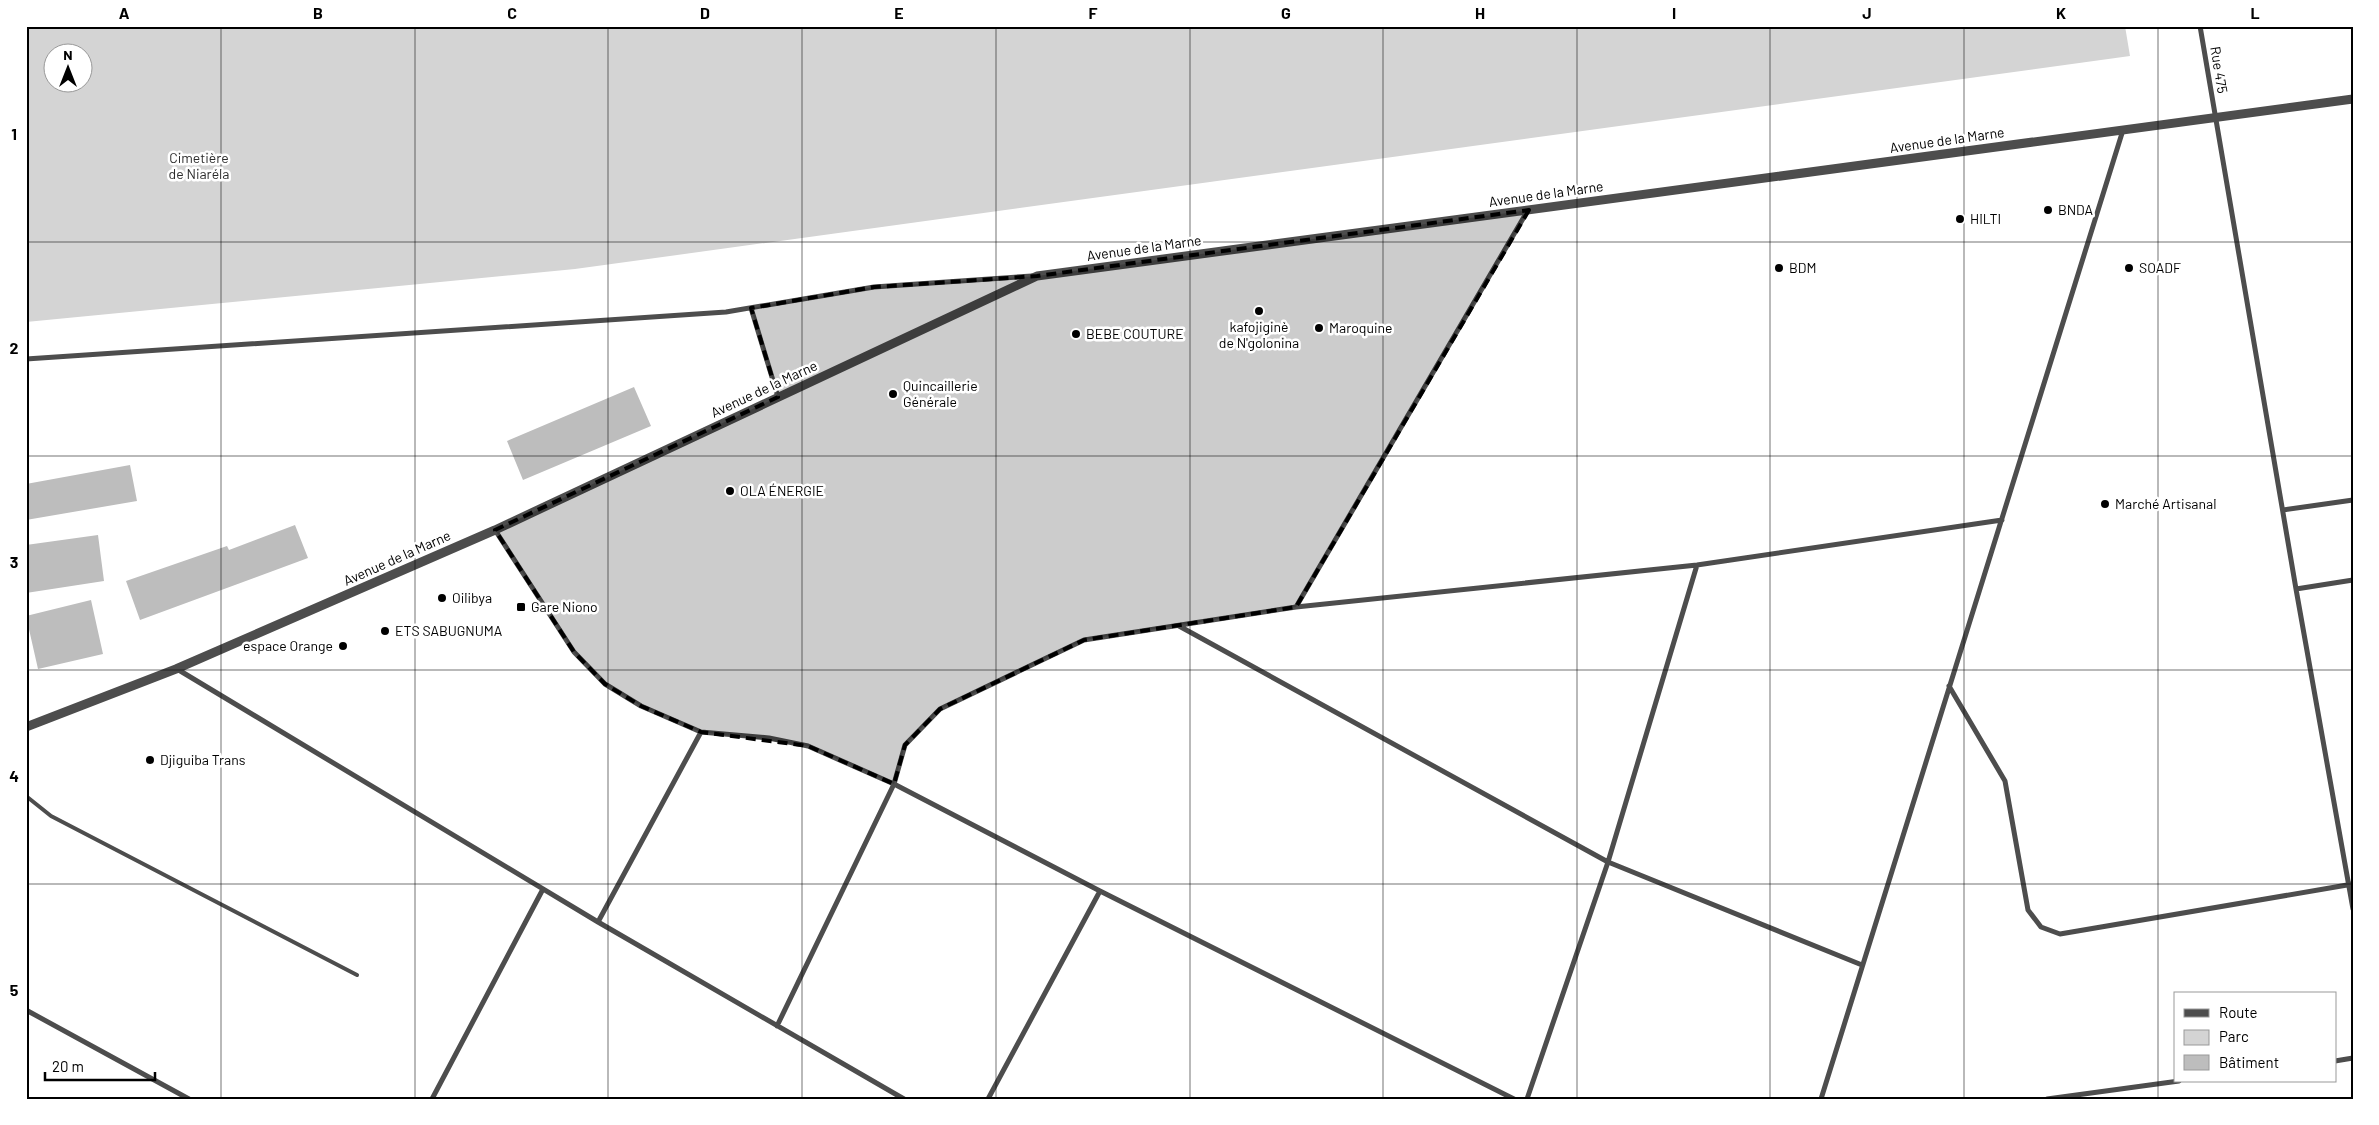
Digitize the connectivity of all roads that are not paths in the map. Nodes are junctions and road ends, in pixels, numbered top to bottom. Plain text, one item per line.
1 (2200, 26) edge
2 (2353, 99) edge
3 (2215, 118) junction
4 (2123, 130) junction
5 (1529, 210) junction
6 (1037, 276) junction
7 (751, 308) junction
8 (26, 358) edge
9 (778, 397) junction
10 (2353, 500) edge
11 (2283, 510) junction
12 (2002, 520) junction
13 (495, 530) junction
14 (1697, 566) junction
15 (2353, 580) edge
16 (2296, 589) junction
17 (1296, 607) junction
18 (1179, 625) junction
19 (176, 669) junction
20 (1949, 686) junction
21 (26, 727) edge
22 (701, 732) junction
23 (894, 784) junction
24 (26, 796) edge
25 (1608, 862) junction
26 (2351, 884) edge
27 (542, 889) junction
28 (1100, 891) junction
29 (2353, 909) edge
30 (598, 922) junction
31 (1862, 965) junction
32 (356, 975) dead end
33 (26, 1010) edge
34 (777, 1026) junction
35 (2353, 1058) edge
36 (2336, 1061) edge
37 (2174, 1082) edge
38 (189, 1099) edge
39 (432, 1099) edge
40 (904, 1099) edge
41 (988, 1099) edge
42 (1514, 1099) edge
43 (1527, 1099) edge
44 (1820, 1099) edge
45 (2047, 1099) edge

1 - 3 street, Rue 475
2 - 3 street, Avenue de la Marne
3 - 4 street, Avenue de la Marne
3 - 11 street, Rue 475
4 - 5 street, Avenue de la Marne
4 - 12 street
5 - 6 street, Avenue de la Marne
5 - 17 street
6 - 7 street
6 - 9 street, Avenue de la Marne
7 - 8 street
7 - 9 street
9 - 13 street, Avenue de la Marne
10 - 11 street
11 - 16 street, Rue 475
12 - 14 street
12 - 20 street
13 - 19 street, Avenue de la Marne
13 - 22 street
14 - 17 street
14 - 25 street
15 - 16 street
16 - 26 street, Rue 475
17 - 18 street
18 - 23 street
18 - 25 street
19 - 21 street, Avenue de la Marne
19 - 27 street
20 - 26 street
20 - 31 street
22 - 23 street
22 - 30 street
23 - 28 street
23 - 34 street
24 - 32 lane
25 - 31 street
25 - 43 street
26 - 29 street, Rue 475
27 - 30 street
27 - 39 street
28 - 41 street
28 - 42 street
30 - 34 street
31 - 44 street
33 - 38 street
34 - 40 street
35 - 36 street
37 - 45 street

